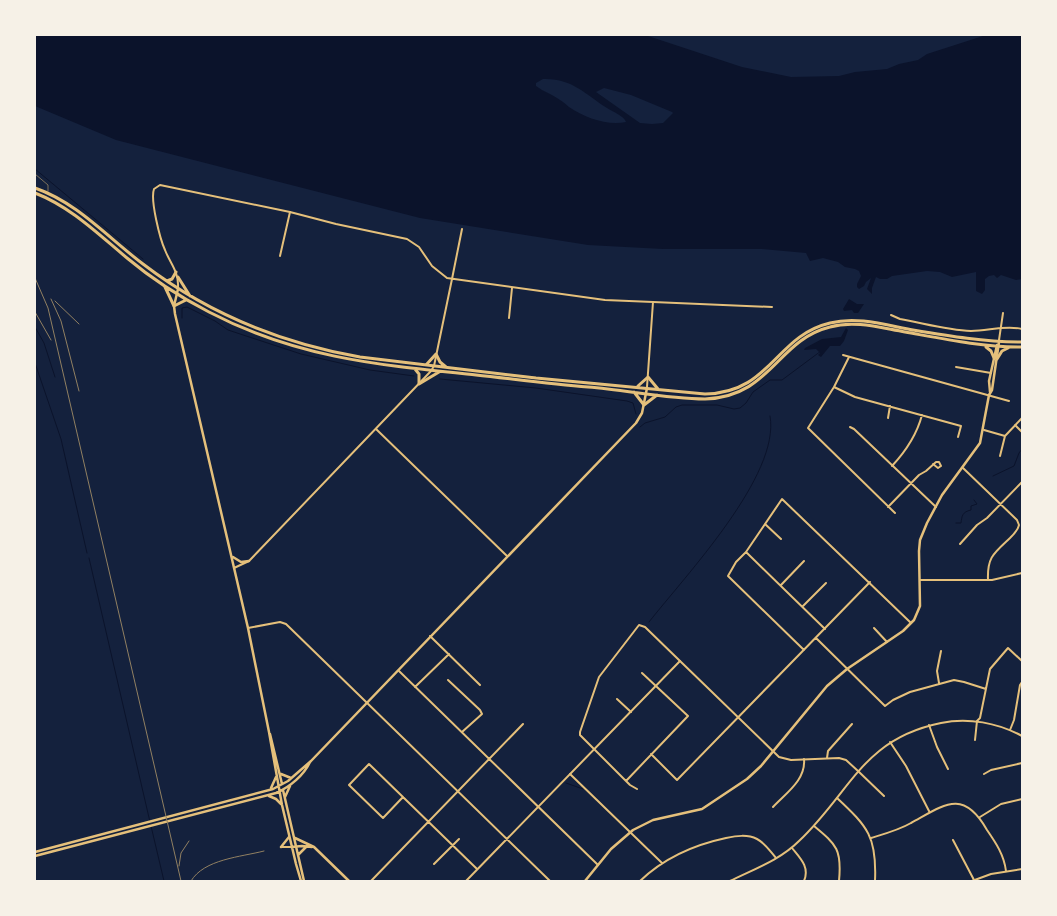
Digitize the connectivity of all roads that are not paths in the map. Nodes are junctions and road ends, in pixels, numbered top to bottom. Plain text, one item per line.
1 (35, 174) edge
2 (35, 188) edge
3 (35, 193) edge
4 (48, 193) junction
5 (290, 212) junction
6 (462, 229) dead end
7 (280, 256) dead end
8 (176, 272) junction
9 (178, 277) junction
10 (452, 279) junction
11 (166, 281) junction
12 (165, 286) junction
13 (512, 288) junction
14 (178, 289) junction
15 (177, 294) junction
16 (191, 296) junction
17 (186, 300) junction
18 (652, 302) junction
19 (174, 306) junction
20 (772, 307) dead end
21 (1003, 313) dead end
22 (891, 315) dead end
23 (509, 318) dead end
24 (1001, 328) junction
25 (1022, 329) edge
26 (999, 342) junction
27 (1022, 342) edge
28 (983, 346) junction
29 (998, 347) junction
30 (1008, 347) junction
31 (1022, 347) edge
32 (436, 354) junction
33 (843, 355) dead end
34 (849, 357) junction
35 (995, 358) junction
36 (425, 365) junction
37 (434, 366) junction
38 (446, 367) junction
39 (956, 367) dead end
40 (415, 368) junction
41 (431, 371) junction
42 (440, 372) junction
43 (991, 373) junction
44 (994, 376) junction
45 (648, 377) junction
46 (418, 384) junction
47 (637, 387) junction
48 (834, 387) junction
49 (647, 388) junction
50 (658, 389) junction
51 (634, 392) junction
52 (646, 393) junction
53 (658, 394) junction
54 (989, 394) junction
55 (1010, 401) dead end
56 (644, 405) junction
57 (890, 406) junction
58 (922, 415) junction
59 (888, 418) dead end
60 (1022, 418) edge
61 (1015, 425) junction
62 (850, 427) dead end
63 (376, 428) junction
64 (983, 430) junction
65 (1022, 432) edge
66 (1005, 436) junction
67 (958, 437) dead end
68 (1000, 456) dead end
69 (933, 464) dead end
70 (892, 466) junction
71 (964, 468) junction
72 (1022, 482) edge
73 (911, 484) junction
74 (1000, 503) junction
75 (888, 507) junction
76 (936, 507) junction
77 (894, 513) dead end
78 (765, 524) junction
79 (781, 539) dead end
80 (960, 544) dead end
81 (746, 552) junction
82 (232, 556) junction
83 (507, 556) junction
84 (249, 561) junction
85 (804, 561) dead end
86 (234, 568) junction
87 (1022, 573) edge
88 (919, 580) junction
89 (988, 580) junction
90 (826, 582) dead end
91 (870, 582) junction
92 (780, 586) junction
93 (803, 607) junction
94 (911, 623) junction
95 (248, 628) junction
96 (874, 628) dead end
97 (825, 629) junction
98 (430, 636) junction
99 (816, 638) junction
100 (888, 642) junction
101 (804, 650) junction
102 (941, 651) dead end
103 (449, 654) junction
104 (680, 661) junction
105 (1022, 662) edge
106 (847, 669) junction
107 (397, 670) junction
108 (642, 673) dead end
109 (448, 680) dead end
110 (1022, 682) edge
111 (480, 684) dead end
112 (939, 684) junction
113 (657, 686) junction
114 (415, 687) junction
115 (986, 690) junction
116 (617, 698) dead end
117 (367, 702) junction
118 (631, 712) junction
119 (739, 717) junction
120 (977, 721) junction
121 (523, 724) dead end
122 (852, 724) dead end
123 (929, 725) junction
124 (1010, 730) junction
125 (269, 732) junction
126 (462, 732) junction
127 (1022, 736) edge
128 (975, 740) dead end
129 (890, 742) junction
130 (594, 750) junction
131 (773, 751) junction
132 (651, 754) junction
133 (827, 758) junction
134 (804, 759) junction
135 (311, 760) junction
136 (489, 760) junction
137 (1022, 763) edge
138 (948, 769) dead end
139 (858, 771) junction
140 (280, 774) junction
141 (570, 774) junction
142 (984, 774) dead end
143 (276, 776) junction
144 (291, 778) junction
145 (626, 781) junction
146 (282, 785) junction
147 (290, 785) junction
148 (278, 787) junction
149 (283, 789) junction
150 (637, 789) dead end
151 (270, 790) junction
152 (279, 791) junction
153 (458, 792) junction
154 (268, 795) junction
155 (884, 796) dead end
156 (285, 797) junction
157 (403, 797) junction
158 (837, 798) junction
159 (1022, 799) edge
160 (282, 805) junction
161 (773, 807) dead end
162 (538, 808) junction
163 (930, 812) junction
164 (176, 816) junction
165 (980, 817) junction
166 (428, 822) junction
167 (814, 826) junction
168 (629, 832) junction
169 (294, 837) junction
170 (289, 838) junction
171 (871, 838) junction
172 (459, 839) dead end
173 (507, 839) junction
174 (953, 840) dead end
175 (296, 846) junction
176 (307, 846) junction
177 (452, 846) junction
178 (281, 847) joint
179 (291, 847) junction
180 (314, 847) junction
181 (792, 848) junction
182 (35, 854) edge
183 (298, 855) junction
184 (776, 858) junction
185 (662, 863) junction
186 (434, 864) dead end
187 (598, 865) junction
188 (1022, 868) edge
189 (477, 870) junction
190 (1006, 871) junction
191 (973, 880) edge
192 (303, 881) edge
193 (350, 881) edge
194 (371, 881) edge
195 (466, 881) edge
196 (550, 881) edge
197 (585, 881) edge
198 (640, 881) edge
199 (730, 881) edge
200 (804, 881) edge
201 (839, 881) edge
202 (875, 881) edge

1 - 4 lane
2 - 4 highway
3 - 12 highway
4 - 11 highway
5 - 7 street
5 - 8 street
5 - 10 street
6 - 10 street
8 - 9 street
8 - 11 highway
9 - 14 street
9 - 16 highway
10 - 13 street
10 - 32 street
11 - 14 highway
12 - 15 highway
12 - 19 highway
13 - 18 street
13 - 23 street
14 - 15 main road
14 - 16 highway
15 - 17 highway
15 - 19 main road
16 - 36 highway
17 - 19 highway
17 - 40 highway
18 - 20 street
18 - 45 street
19 - 82 main road
21 - 24 street
22 - 24 street
24 - 25 street
24 - 26 street
26 - 27 highway
26 - 29 main road
26 - 50 highway
28 - 29 highway
28 - 35 highway
28 - 53 highway
29 - 30 highway
29 - 35 main road
30 - 31 highway
30 - 35 highway
32 - 36 highway
32 - 37 street
32 - 38 highway
33 - 34 street
34 - 48 street
34 - 54 street
35 - 43 main road
35 - 44 main road
36 - 37 highway
37 - 38 highway
37 - 41 street
38 - 47 highway
39 - 43 street
40 - 41 highway
40 - 46 highway
41 - 42 highway
41 - 46 street
42 - 46 highway
42 - 51 highway
43 - 44 main road
43 - 54 main road
44 - 54 main road
45 - 47 highway
45 - 49 street
45 - 50 highway
46 - 63 street
47 - 49 highway
48 - 57 street
48 - 75 street
49 - 50 highway
49 - 52 main road
51 - 52 highway
51 - 56 highway
52 - 53 highway
52 - 56 main road
53 - 56 highway
54 - 55 street
54 - 64 main road
56 - 83 main road
57 - 58 street
57 - 59 street
58 - 67 street
58 - 70 street
60 - 61 street
61 - 65 street
61 - 66 street
62 - 70 street
63 - 83 street
63 - 84 street
64 - 66 street
64 - 71 main road
66 - 68 street
69 - 73 street
70 - 73 street
71 - 74 street
71 - 76 main road
72 - 74 street
73 - 75 street
73 - 76 street
74 - 80 street
74 - 89 street
75 - 77 street
76 - 88 main road
78 - 79 street
78 - 81 street
78 - 91 street
81 - 92 street
81 - 101 street
82 - 84 main road
82 - 86 main road
83 - 98 main road
84 - 86 street
85 - 92 street
86 - 95 main road
87 - 89 street
88 - 89 street
88 - 94 main road
90 - 93 street
91 - 94 street
91 - 97 street
92 - 93 street
93 - 97 street
94 - 100 main road
95 - 117 street
95 - 125 main road
96 - 100 street
97 - 99 street
98 - 103 street
98 - 107 main road
99 - 101 street
99 - 106 street
100 - 106 main road
101 - 119 street
102 - 112 street
103 - 111 street
103 - 114 street
104 - 113 street
104 - 119 street
104 - 130 street
105 - 115 street
106 - 112 street
106 - 131 main road
107 - 114 street
107 - 117 main road
108 - 113 street
109 - 126 street
110 - 124 street
112 - 115 street
113 - 118 street
113 - 132 street
114 - 126 street
115 - 120 street
116 - 118 street
117 - 135 main road
117 - 153 street
118 - 130 street
119 - 131 street
119 - 132 street
120 - 123 street
120 - 124 street
120 - 128 street
121 - 136 street
122 - 133 street
123 - 129 street
123 - 138 street
124 - 127 street
125 - 140 main road
125 - 143 main road
126 - 136 street
129 - 139 street
129 - 163 street
130 - 141 street
130 - 145 street
131 - 134 street
131 - 168 main road
132 - 145 street
133 - 134 street
133 - 139 street
134 - 161 street
135 - 144 main road
135 - 147 main road
136 - 153 street
136 - 162 street
137 - 142 street
139 - 155 street
139 - 158 street
140 - 144 main road
140 - 146 main road
141 - 162 street
141 - 168 street
143 - 148 main road
143 - 151 main road
144 - 146 main road
145 - 150 street
146 - 148 main road
146 - 149 main road
147 - 149 main road
147 - 156 main road
148 - 151 main road
148 - 152 main road
149 - 152 main road
149 - 156 main road
151 - 164 main road
152 - 154 main road
152 - 160 main road
153 - 166 street
153 - 173 street
154 - 160 main road
154 - 164 main road
156 - 169 main road
157 - 157 street
157 - 166 street
158 - 167 street
158 - 171 street
159 - 165 street
160 - 170 main road
162 - 173 street
162 - 187 street
163 - 165 street
163 - 171 street
164 - 182 main road
165 - 190 street
166 - 177 street
166 - 194 street
167 - 181 street
167 - 201 street
168 - 185 street
168 - 187 main road
169 - 175 main road
169 - 180 main road
170 - 178 main road
170 - 179 main road
171 - 202 street
172 - 177 street
173 - 189 street
173 - 196 street
174 - 191 street
175 - 176 main road
175 - 179 main road
175 - 183 main road
176 - 180 main road
176 - 183 main road
177 - 186 street
177 - 189 street
178 - 179 street
179 - 192 main road
180 - 193 main road
181 - 184 street
181 - 200 street
183 - 192 main road
184 - 185 street
184 - 199 street
185 - 198 street
187 - 197 main road
188 - 190 street
189 - 195 street
190 - 191 street

